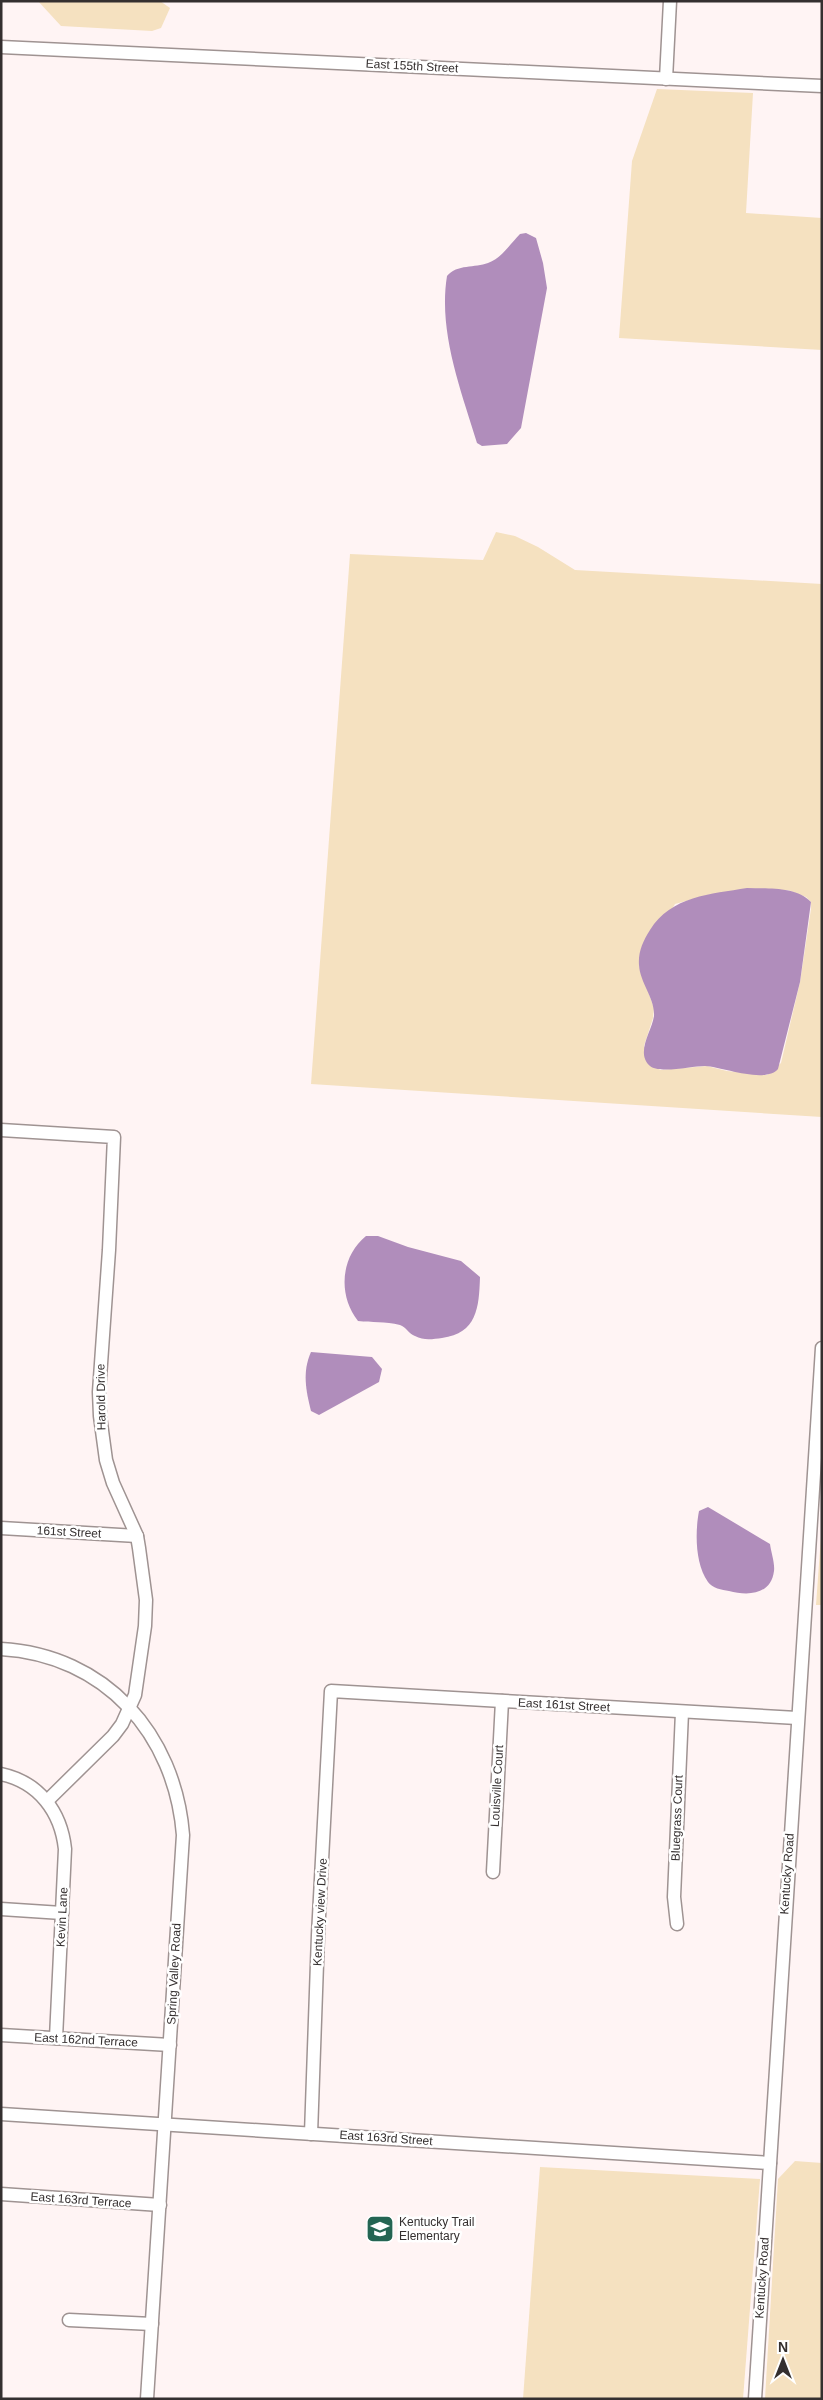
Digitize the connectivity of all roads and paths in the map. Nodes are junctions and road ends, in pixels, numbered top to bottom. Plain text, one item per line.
1 (670, 1) edge
2 (1, 47) edge
3 (666, 79) junction
4 (822, 86) edge
5 (1, 1130) edge
6 (822, 1348) edge
7 (1, 1528) edge
8 (137, 1536) junction
9 (1, 1649) edge
10 (331, 1691) joint
11 (502, 1701) junction
12 (130, 1708) junction
13 (682, 1712) junction
14 (797, 1718) junction
15 (1, 1774) edge
16 (47, 1801) junction
17 (493, 1872) dead end
18 (1, 1909) edge
19 (62, 1913) junction
20 (678, 1924) dead end
21 (1, 2035) edge
22 (56, 2038) junction
23 (170, 2044) junction
24 (1, 2114) edge
25 (165, 2124) junction
26 (311, 2134) junction
27 (770, 2163) junction
28 (1, 2194) edge
29 (160, 2205) junction
30 (69, 2320) dead end
31 (152, 2324) junction
32 (147, 2399) edge
33 (755, 2399) edge

1 - 3 street
2 - 3 street, East 155th Street
3 - 4 street, East 155th Street
5 - 8 street, Harold Drive
6 - 14 street, Kentucky Road
7 - 8 street, 161st Street
8 - 12 street, Harold Drive
9 - 12 street, Spring Valley Road
10 - 11 street, East 161st Street
10 - 26 street, Kentucky view Drive
11 - 13 street, East 161st Street
11 - 17 street, Louisville Court
12 - 16 street
12 - 23 street, Spring Valley Road
13 - 14 street, East 161st Street
13 - 20 street, Bluegrass Court
14 - 27 street, Kentucky Road
15 - 16 street, Kevin Lane
16 - 19 street, Kevin Lane
18 - 19 street
19 - 22 street, Kevin Lane
21 - 22 street, East 162nd Terrace
22 - 23 street, East 162nd Terrace
23 - 25 street, Spring Valley Road
24 - 25 street, East 163rd Street
25 - 26 street, East 163rd Street
25 - 29 street, Spring Valley Road
26 - 27 street, East 163rd Street
27 - 33 street, Kentucky Road
28 - 29 street, East 163rd Terrace
29 - 31 street, Spring Valley Road
30 - 31 street
31 - 32 street, Spring Valley Road

